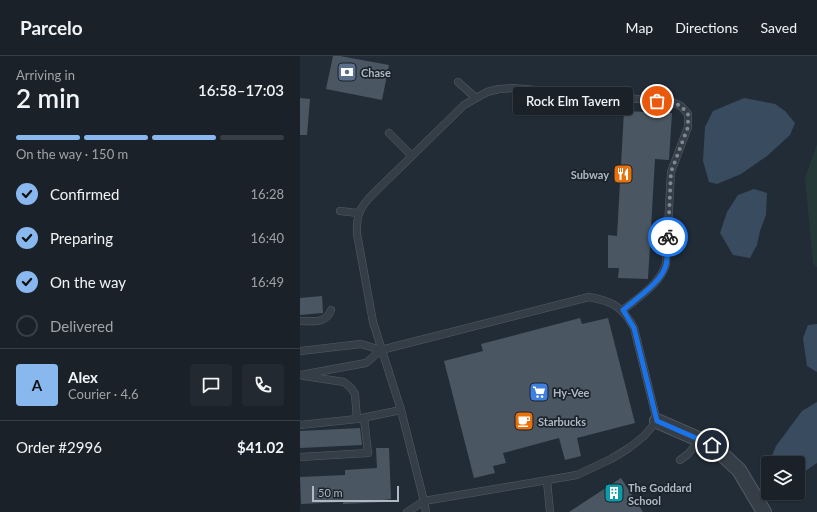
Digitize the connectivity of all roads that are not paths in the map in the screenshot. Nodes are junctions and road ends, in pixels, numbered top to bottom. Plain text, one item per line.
1 (458, 82) dead end
2 (476, 98) junction
3 (390, 133) dead end
4 (411, 156) junction
5 (340, 211) dead end
6 (358, 213) junction
7 (331, 310) dead end
8 (623, 310) junction
9 (300, 321) edge
10 (381, 350) junction
11 (300, 352) edge
12 (300, 375) edge
13 (401, 410) junction
14 (361, 418) junction
15 (657, 421) junction
16 (300, 425) edge
17 (700, 440) junction
18 (300, 457) edge
19 (680, 460) dead end
20 (547, 481) junction
21 (424, 501) junction
22 (407, 512) edge
23 (426, 512) edge
24 (550, 512) edge
25 (764, 512) edge

1 - 2 lane
2 - 4 lane
2 - 8 lane
3 - 4 lane
4 - 6 lane
5 - 6 lane
6 - 10 lane
7 - 9 lane
8 - 10 lane
8 - 15 lane
10 - 11 lane
10 - 12 lane
10 - 13 lane
12 - 14 lane
13 - 14 lane
13 - 21 lane
14 - 16 lane
14 - 18 lane
15 - 17 street
15 - 20 lane
17 - 19 lane
17 - 25 street
20 - 21 lane
20 - 24 lane
21 - 22 lane
21 - 23 lane

